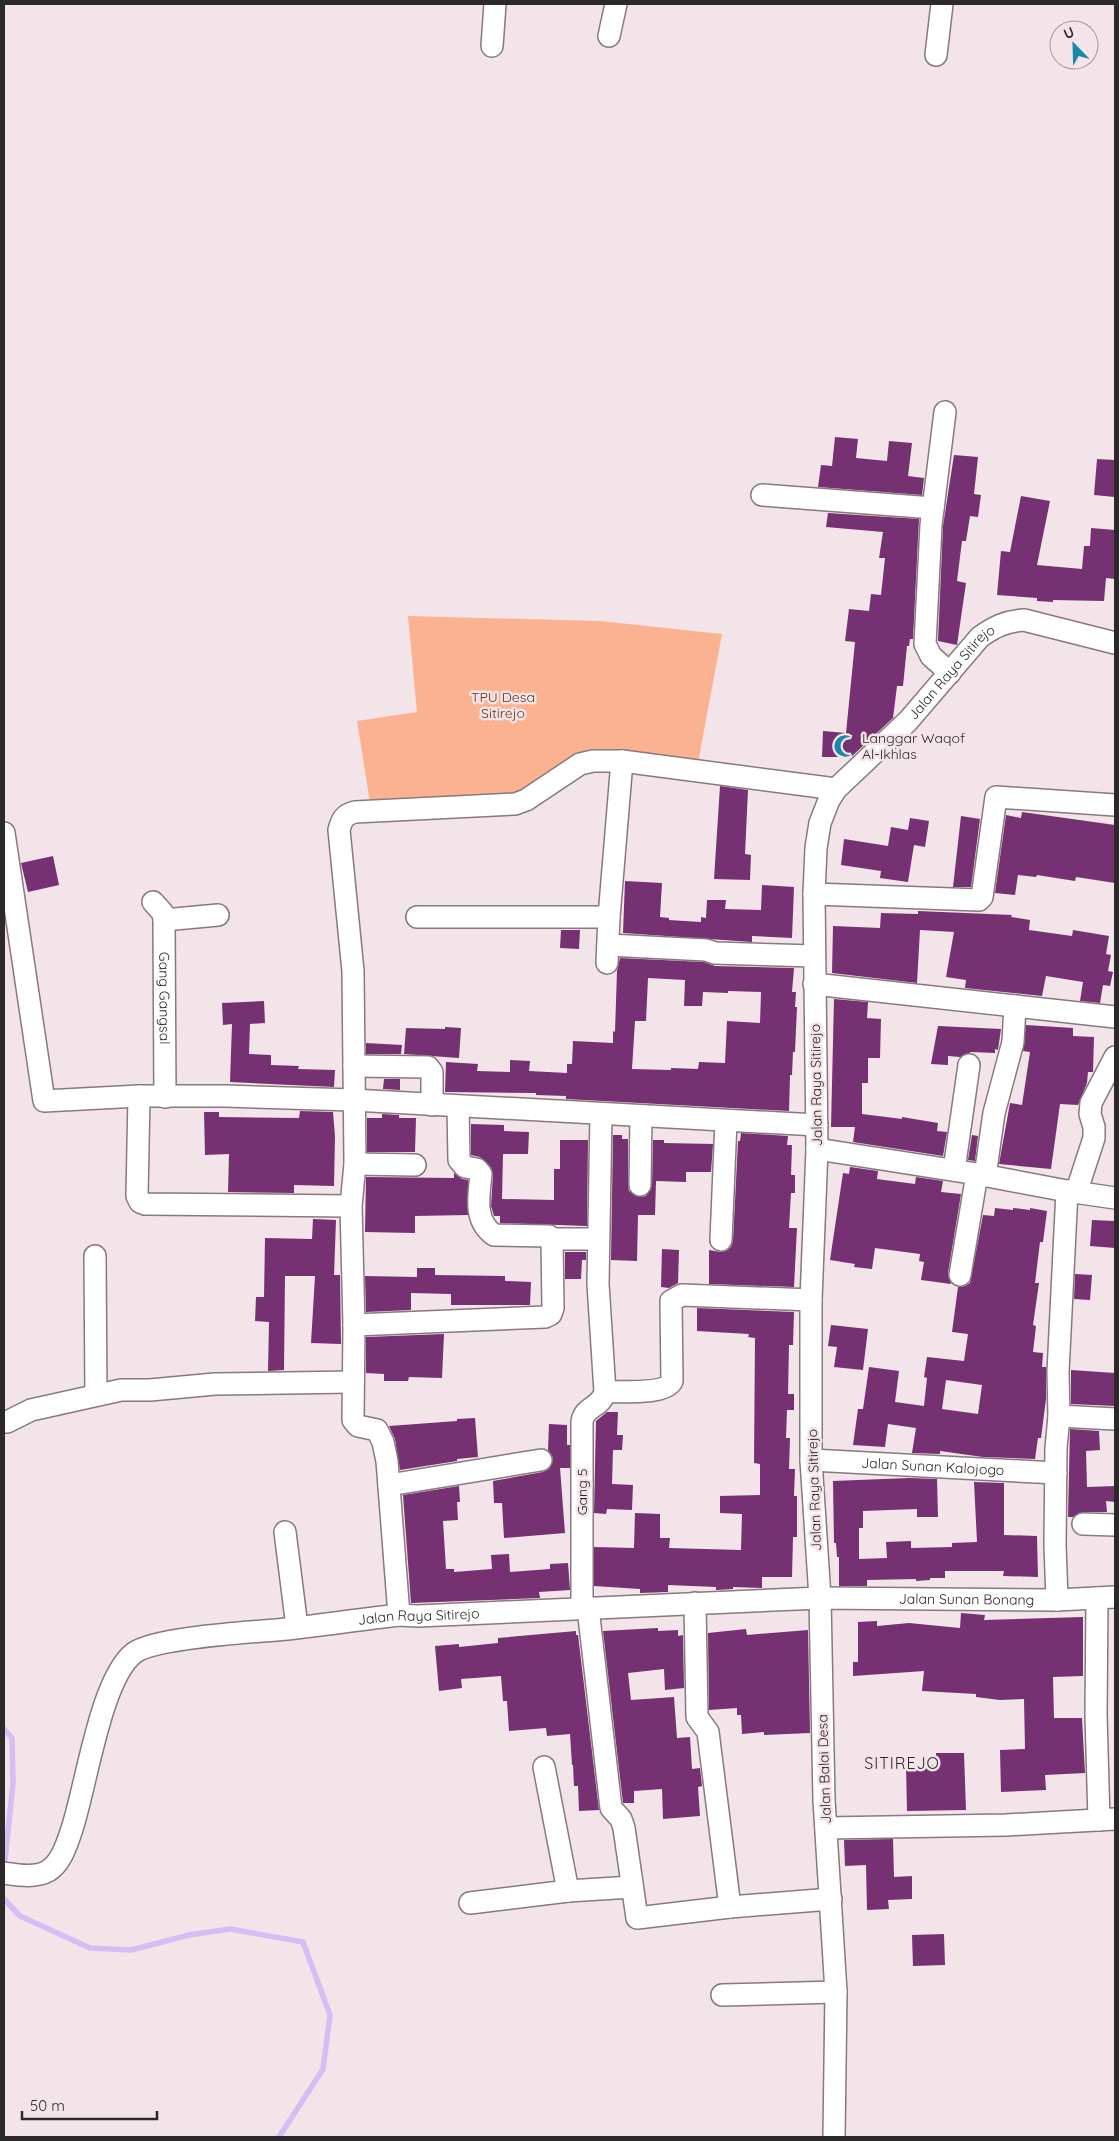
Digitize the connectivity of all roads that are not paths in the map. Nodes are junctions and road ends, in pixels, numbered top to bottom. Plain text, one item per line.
1 (495, 4) edge
2 (616, 4) edge
3 (942, 4) edge
4 (609, 36) dead end
5 (492, 46) dead end
6 (936, 55) dead end
7 (945, 412) dead end
8 (762, 495) dead end
9 (933, 508) junction
10 (1115, 643) edge
11 (950, 673) junction
12 (622, 761) junction
13 (836, 789) junction
14 (1115, 805) edge
15 (4, 833) edge
16 (814, 894) junction
17 (218, 915) dead end
18 (609, 917) junction
19 (417, 918) dead end
20 (814, 956) junction
21 (814, 984) junction
22 (1016, 1006) junction
23 (1115, 1017) edge
24 (1115, 1057) edge
25 (968, 1065) dead end
26 (354, 1066) junction
27 (140, 1096) junction
28 (165, 1097) junction
29 (353, 1100) junction
30 (432, 1105) junction
31 (458, 1106) junction
32 (601, 1114) junction
33 (641, 1116) junction
34 (726, 1121) junction
35 (817, 1125) junction
36 (818, 1149) junction
37 (354, 1164) junction
38 (415, 1164) dead end
39 (954, 1170) junction
40 (981, 1175) junction
41 (640, 1185) dead end
42 (1071, 1192) junction
43 (1115, 1198) edge
44 (351, 1206) junction
45 (552, 1239) junction
46 (598, 1239) junction
47 (721, 1240) dead end
48 (95, 1256) dead end
49 (960, 1275) dead end
50 (811, 1300) junction
51 (354, 1325) junction
52 (353, 1382) junction
53 (605, 1389) junction
54 (96, 1395) junction
55 (1059, 1416) junction
56 (1115, 1419) edge
57 (7, 1422) dead end
58 (541, 1460) dead end
59 (811, 1460) junction
60 (1056, 1473) junction
61 (389, 1485) junction
62 (1082, 1524) dead end
63 (1115, 1525) edge
64 (285, 1532) dead end
65 (820, 1598) junction
66 (1106, 1598) edge
67 (1057, 1600) junction
68 (695, 1603) junction
69 (585, 1608) junction
70 (399, 1615) junction
71 (297, 1627) junction
72 (544, 1767) dead end
73 (1107, 1820) edge
74 (826, 1828) junction
75 (4, 1873) edge
76 (632, 1887) junction
77 (568, 1891) junction
78 (831, 1899) junction
79 (470, 1902) dead end
80 (730, 1907) junction
81 (836, 1992) junction
82 (722, 1996) dead end
83 (834, 2137) edge

1 - 5 street
2 - 4 street
3 - 6 street
7 - 9 street
8 - 9 street
9 - 11 street
10 - 11 street, Jalan Raya Sitirejo
11 - 13 street, Jalan Raya Sitirejo
12 - 13 street
12 - 18 street
12 - 26 street
13 - 16 street, Jalan Raya Sitirejo
14 - 16 street
15 - 27 street
16 - 20 street, Jalan Raya Sitirejo
17 - 28 street, Gang Gangsal
18 - 19 street
18 - 20 street
20 - 21 street, Jalan Raya Sitirejo
21 - 22 street
21 - 35 street, Jalan Raya Sitirejo
22 - 23 street
22 - 40 street
24 - 42 street
25 - 39 street
26 - 29 street
26 - 30 street
27 - 28 street
27 - 44 street
28 - 29 street
29 - 30 street
29 - 37 street
30 - 31 street
31 - 32 street
31 - 45 street
32 - 33 street
32 - 46 street
33 - 34 street
33 - 41 street
34 - 35 street
34 - 47 street
35 - 36 street, Jalan Raya Sitirejo
36 - 39 street
36 - 50 street, Jalan Raya Sitirejo
37 - 38 street
37 - 44 street
39 - 40 street
40 - 42 street
40 - 49 street
42 - 43 street
42 - 55 street
44 - 51 street
45 - 46 street
45 - 51 street
46 - 53 street
48 - 54 street
50 - 53 street
50 - 59 street, Jalan Raya Sitirejo
51 - 52 street
52 - 54 street
52 - 61 street
53 - 69 street, Gang 5
54 - 57 street
55 - 56 street
55 - 60 street
58 - 61 street
59 - 60 street, Jalan Sunan Kalojogo
59 - 65 street, Jalan Raya Sitirejo
60 - 67 street
61 - 70 street
62 - 63 street
64 - 71 street
65 - 67 street, Jalan Sunan Bonang
65 - 68 street, Jalan Raya Sitirejo
65 - 74 street, Jalan Balai Desa
66 - 67 street, Jalan Sunan Bonang
66 - 73 street
68 - 69 street, Jalan Raya Sitirejo
68 - 80 street
69 - 70 street, Jalan Raya Sitirejo
69 - 76 street, Gang 5
70 - 71 street, Jalan Raya Sitirejo
71 - 75 street, Jalan Raya Sitirejo
72 - 77 street
73 - 74 street
74 - 78 street, Jalan Balai Desa
76 - 77 street
76 - 80 street, Gang 5
77 - 79 street
78 - 80 street
78 - 81 street, Jalan Balai Desa
81 - 82 street
81 - 83 street, Jalan Balai Desa

